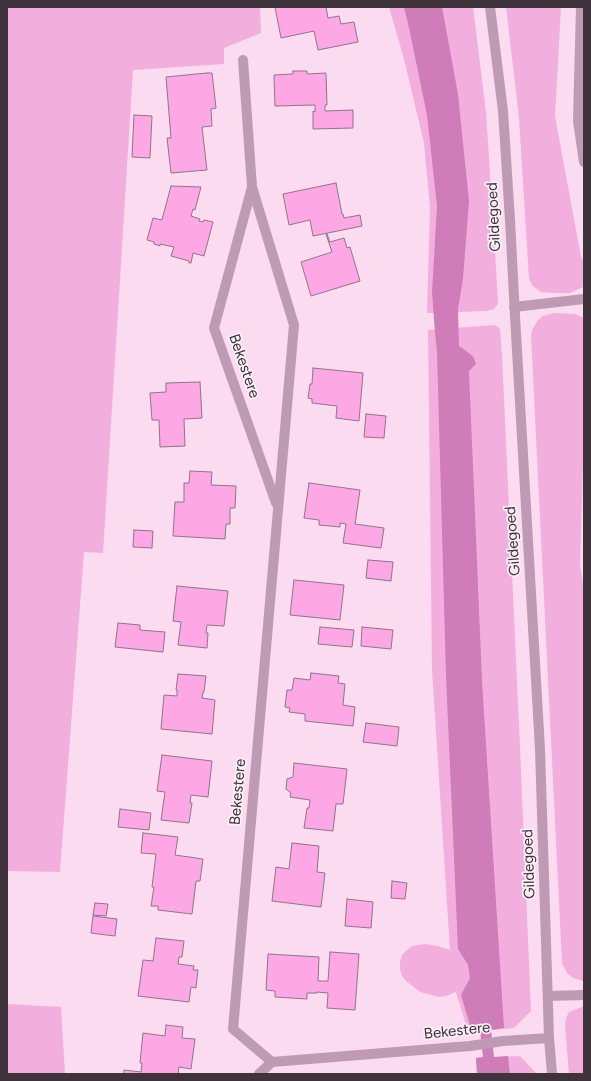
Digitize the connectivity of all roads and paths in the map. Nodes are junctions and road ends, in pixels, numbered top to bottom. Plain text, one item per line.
1 (490, 7) edge
2 (581, 7) edge
3 (243, 60) dead end
4 (584, 162) edge
5 (252, 187) junction
6 (584, 300) edge
7 (514, 307) junction
8 (278, 507) junction
9 (584, 995) edge
10 (548, 996) junction
11 (549, 1038) junction
12 (272, 1062) junction
13 (259, 1074) edge
14 (552, 1074) edge

1 - 7 street, Gildegoed
2 - 4 street
3 - 5 street, Bekestere
5 - 8 street, Bekestere
5 - 8 street, Bekestere
6 - 7 street
7 - 10 street, Gildegoed
8 - 12 street, Bekestere
9 - 10 street
10 - 11 street, Gildegoed
11 - 12 street, Bekestere
11 - 14 street, Gildegoed
12 - 13 street

